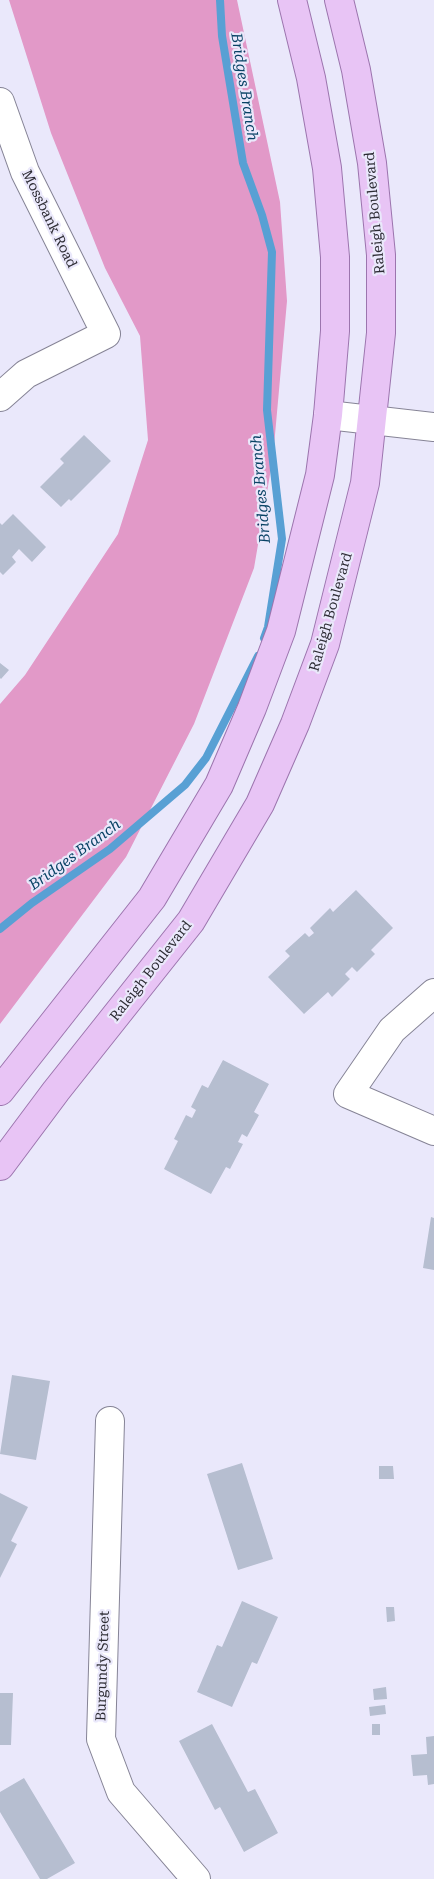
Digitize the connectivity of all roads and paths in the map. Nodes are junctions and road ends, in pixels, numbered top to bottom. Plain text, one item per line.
1 (292, 0) edge
2 (339, 0) edge
3 (0, 102) edge
4 (0, 396) edge
5 (328, 415) junction
6 (373, 420) junction
7 (434, 427) edge
8 (434, 993) edge
9 (0, 1091) edge
10 (434, 1131) edge
11 (0, 1166) edge
12 (110, 1421) dead end
13 (196, 1879) edge

1 - 5 main road
2 - 6 main road, Raleigh Boulevard
3 - 4 street, Mossbank Road
5 - 6 street
5 - 9 main road
6 - 7 street
6 - 11 main road, Raleigh Boulevard
8 - 10 street
12 - 13 street, Burgundy Street

